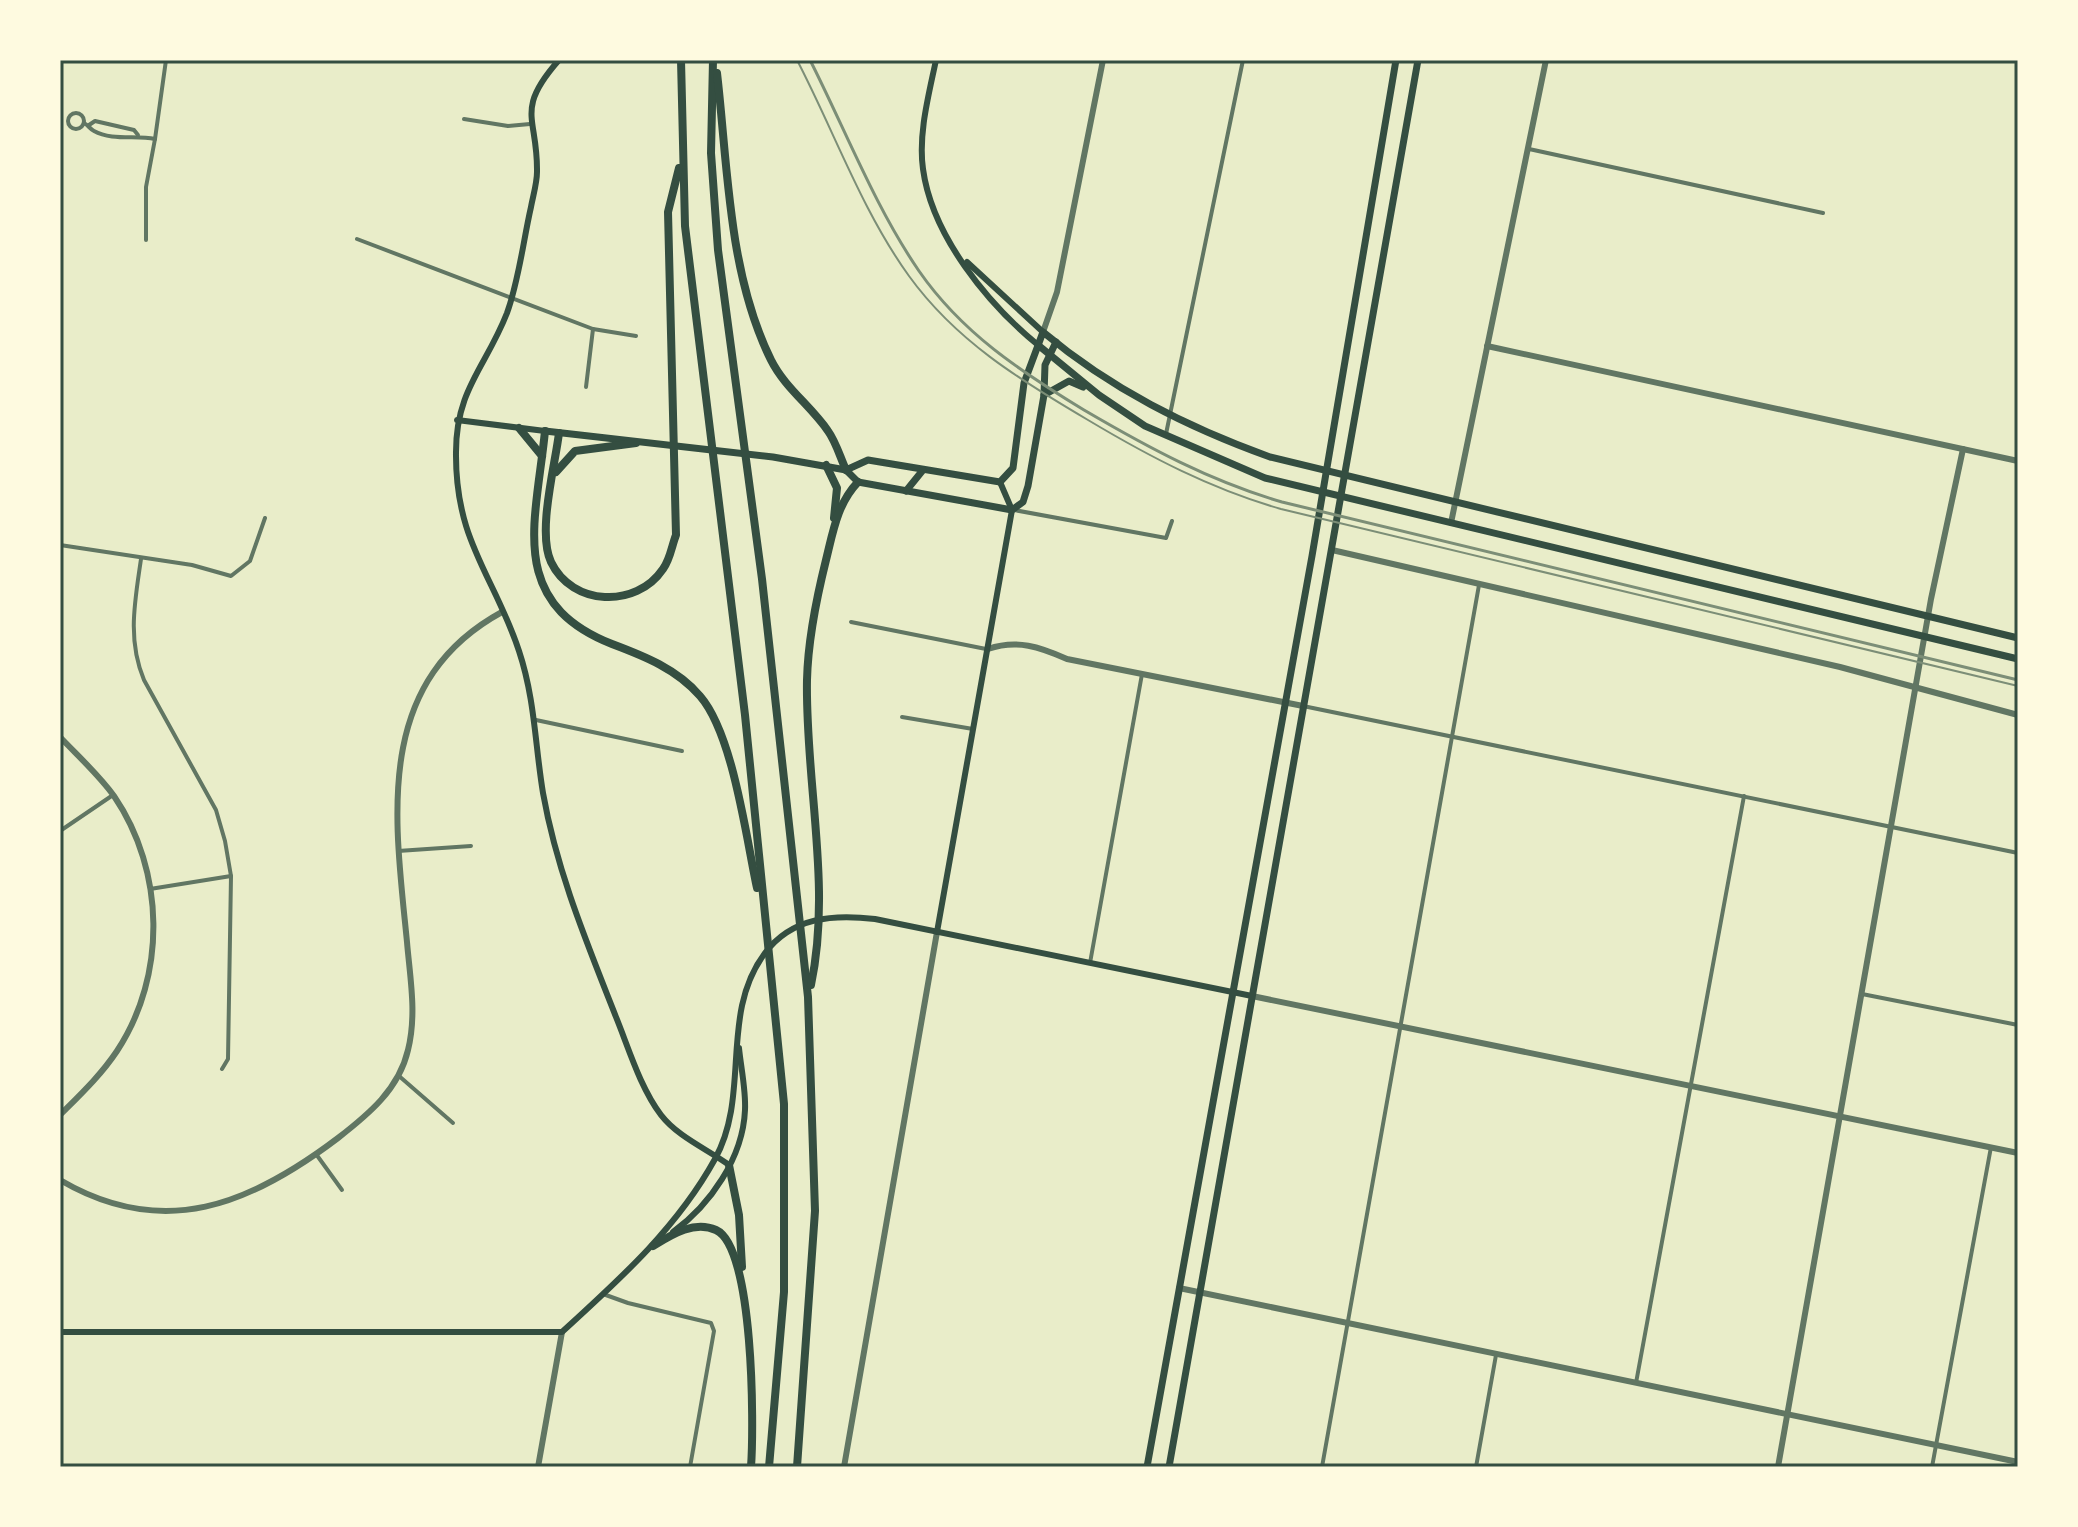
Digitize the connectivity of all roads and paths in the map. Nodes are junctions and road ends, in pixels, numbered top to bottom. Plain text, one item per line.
1 (166, 60) edge
2 (559, 60) edge
3 (681, 60) edge
4 (714, 60) edge
5 (936, 60) edge
6 (1103, 60) edge
7 (1243, 60) edge
8 (1396, 60) edge
9 (1418, 60) edge
10 (1546, 60) edge
11 (60, 119) edge
12 (464, 119) dead end
13 (68, 120) junction
14 (86, 124) junction
15 (530, 124) junction
16 (139, 136) junction
17 (155, 139) junction
18 (1528, 149) junction
19 (681, 159) junction
20 (1823, 213) dead end
21 (357, 239) dead end
22 (146, 240) dead end
23 (961, 257) junction
24 (512, 297) junction
25 (593, 329) junction
26 (1043, 332) junction
27 (636, 336) dead end
28 (1056, 342) junction
29 (1038, 345) junction
30 (1487, 346) junction
31 (1050, 355) junction
32 (586, 387) dead end
33 (1044, 395) junction
34 (1099, 395) junction
35 (1169, 417) junction
36 (457, 420) junction
37 (519, 428) junction
38 (545, 431) junction
39 (559, 433) junction
40 (1165, 437) junction
41 (636, 443) junction
42 (1963, 449) junction
43 (542, 456) junction
44 (2018, 461) edge
45 (826, 465) junction
46 (846, 470) junction
47 (923, 470) junction
48 (1326, 473) junction
49 (553, 476) junction
50 (1344, 477) junction
51 (858, 482) junction
52 (1000, 482) junction
53 (906, 491) junction
54 (1323, 492) junction
55 (1341, 496) junction
56 (1454, 504) junction
57 (1012, 510) junction
58 (265, 518) dead end
59 (1172, 521) dead end
60 (835, 523) junction
61 (1451, 523) junction
62 (60, 545) edge
63 (1332, 550) junction
64 (141, 559) junction
65 (1479, 585) junction
66 (502, 612) junction
67 (1929, 617) junction
68 (851, 622) dead end
69 (1926, 637) junction
70 (2018, 638) edge
71 (988, 649) junction
72 (2018, 659) edge
73 (1142, 674) junction
74 (1917, 690) junction
75 (1285, 703) junction
76 (1303, 706) junction
77 (2018, 715) edge
78 (902, 717) dead end
79 (536, 720) junction
80 (975, 730) junction
81 (60, 737) edge
82 (1453, 737) junction
83 (682, 751) dead end
84 (113, 795) junction
85 (1744, 796) junction
86 (1892, 828) junction
87 (60, 831) edge
88 (471, 846) dead end
89 (398, 851) junction
90 (2018, 853) edge
91 (231, 876) junction
92 (150, 889) junction
93 (765, 921) junction
94 (937, 932) junction
95 (1090, 963) junction
96 (1232, 992) junction
97 (1862, 994) junction
98 (1252, 996) junction
99 (808, 997) junction
100 (737, 1024) junction
101 (2018, 1025) edge
102 (1401, 1026) junction
103 (222, 1069) dead end
104 (399, 1076) junction
105 (1691, 1086) junction
106 (60, 1115) edge
107 (1840, 1117) junction
108 (453, 1123) dead end
109 (1991, 1147) junction
110 (2018, 1153) edge
111 (316, 1154) junction
112 (717, 1156) junction
113 (729, 1165) junction
114 (60, 1180) edge
115 (342, 1190) dead end
116 (653, 1246) junction
117 (1179, 1288) junction
118 (1200, 1292) junction
119 (603, 1294) junction
120 (743, 1294) junction
121 (1345, 1322) junction
122 (60, 1332) edge
123 (562, 1332) junction
124 (1496, 1354) junction
125 (1636, 1383) junction
126 (1788, 1414) junction
127 (1936, 1445) junction
128 (2018, 1462) edge
129 (844, 1466) edge
130 (538, 1467) edge
131 (690, 1467) edge
132 (751, 1467) edge
133 (769, 1467) edge
134 (797, 1467) edge
135 (855, 1467) edge
136 (1147, 1467) edge
137 (1169, 1467) edge
138 (1322, 1467) edge
139 (1476, 1467) edge
140 (1778, 1467) edge
141 (1932, 1467) edge

1 - 17 street
2 - 15 main road
3 - 19 highway
4 - 46 highway
4 - 99 highway
5 - 23 main road
6 - 26 street
7 - 35 street
8 - 48 main road
9 - 50 main road
10 - 18 street
11 - 13 street
12 - 15 street
13 - 14 street
13 - 14 street
14 - 16 street
14 - 16 street
15 - 24 main road
16 - 17 street
17 - 22 street
18 - 20 street
18 - 30 street
19 - 49 highway
19 - 93 highway
21 - 24 street
23 - 26 main road
23 - 29 main road
24 - 25 street
24 - 36 main road
25 - 27 street
25 - 32 street
26 - 28 main road
26 - 29 main road
28 - 31 main road
28 - 35 main road
29 - 31 main road
29 - 52 main road
30 - 42 street
30 - 56 street
31 - 33 main road
31 - 34 main road
33 - 34 main road
33 - 57 main road
34 - 40 main road
35 - 40 street
35 - 48 main road
36 - 37 main road
36 - 66 main road
37 - 38 main road
37 - 43 highway
38 - 39 main road
38 - 43 highway
39 - 41 main road
39 - 49 highway
40 - 54 main road
41 - 45 main road
41 - 49 highway
42 - 44 street
42 - 67 street
43 - 93 highway
45 - 46 main road
45 - 60 highway
46 - 47 main road
46 - 51 main road
47 - 52 main road
47 - 53 main road
48 - 50 main road
48 - 54 main road
50 - 55 main road
50 - 56 main road
51 - 53 main road
51 - 60 highway
52 - 57 main road
53 - 57 main road
54 - 55 main road
54 - 75 main road
55 - 61 main road
55 - 63 main road
56 - 61 street
56 - 67 main road
57 - 59 street
57 - 71 main road
58 - 64 street
60 - 99 highway
61 - 69 main road
62 - 64 street
63 - 65 street
63 - 76 main road
64 - 91 street
65 - 74 street
65 - 82 street
66 - 79 main road
66 - 89 street
67 - 69 street
67 - 70 main road
68 - 71 street
69 - 72 main road
69 - 74 street
71 - 73 street
71 - 80 main road
73 - 75 street
73 - 95 street
74 - 77 street
74 - 86 street
75 - 76 street
75 - 96 main road
76 - 82 street
76 - 98 main road
78 - 80 street
79 - 83 street
79 - 112 main road
80 - 94 main road
81 - 84 street
82 - 85 street
82 - 102 street
84 - 87 street
84 - 92 street
85 - 86 street
85 - 105 street
86 - 90 street
86 - 97 street
88 - 89 street
89 - 104 street
91 - 92 street
91 - 103 street
92 - 106 street
93 - 133 highway
94 - 95 main road
94 - 100 main road
94 - 129 street
95 - 96 main road
96 - 98 main road
96 - 117 main road
97 - 101 street
97 - 107 street
98 - 102 street
98 - 118 main road
99 - 134 highway
100 - 112 main road
100 - 113 main road
102 - 105 street
102 - 121 street
104 - 108 street
104 - 111 street
105 - 107 street
105 - 125 street
107 - 109 street
107 - 126 street
109 - 110 street
109 - 127 street
111 - 114 street
111 - 115 street
112 - 113 main road
112 - 116 main road
113 - 116 main road
113 - 120 highway
116 - 119 main road
116 - 120 highway
117 - 118 street
117 - 136 main road
118 - 121 street
118 - 137 main road
119 - 123 main road
119 - 131 street
120 - 132 highway
121 - 124 street
121 - 138 street
122 - 123 main road
123 - 130 street
124 - 125 street
124 - 139 street
125 - 126 street
126 - 127 street
126 - 140 street
127 - 128 street
127 - 141 street
129 - 135 street

